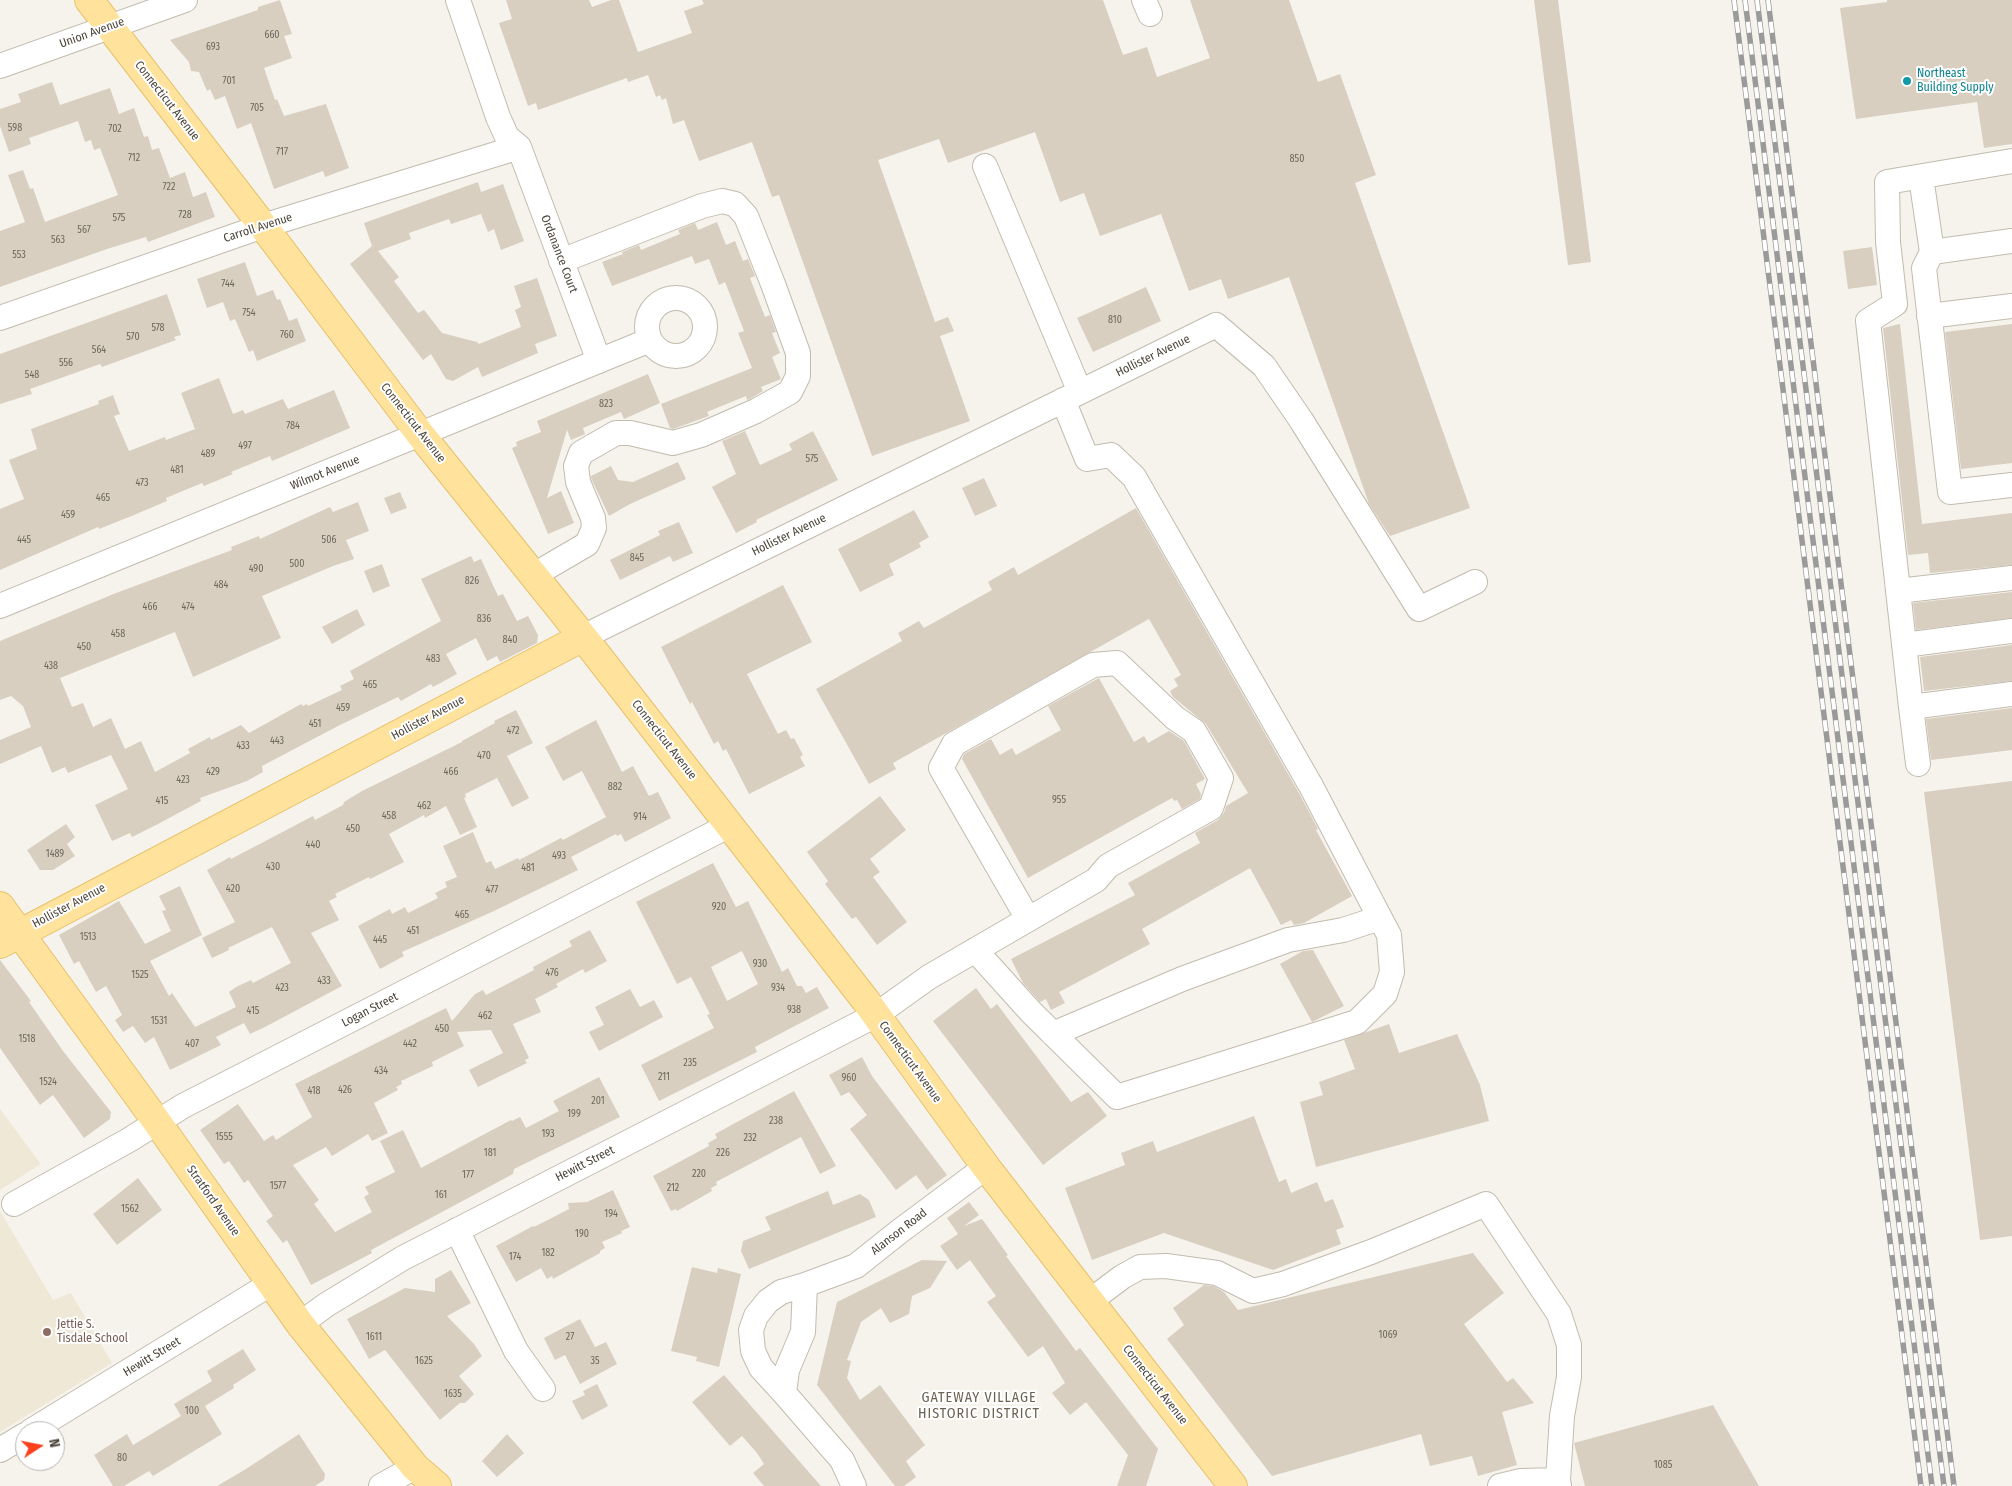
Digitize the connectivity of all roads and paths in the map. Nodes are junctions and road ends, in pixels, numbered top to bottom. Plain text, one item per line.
1 (89, 0) edge
2 (185, 0) edge
3 (458, 0) edge
4 (109, 26) junction
5 (0, 66) edge
6 (518, 147) junction
7 (2012, 161) edge
8 (985, 166) dead end
9 (1921, 176) junction
10 (263, 226) junction
11 (2012, 241) edge
12 (1932, 252) junction
13 (561, 261) junction
14 (2012, 306) edge
15 (1928, 316) junction
16 (0, 318) edge
17 (650, 340) dead end
18 (599, 361) junction
19 (1071, 396) junction
20 (420, 434) junction
21 (2012, 485) edge
22 (534, 575) junction
23 (2012, 578) edge
24 (1475, 582) dead end
25 (1898, 591) junction
26 (0, 606) edge
27 (2012, 631) edge
28 (583, 637) junction
29 (1904, 645) junction
30 (2012, 694) edge
31 (1911, 707) junction
32 (1918, 764) dead end
33 (730, 825) junction
34 (0, 906) edge
35 (1028, 918) junction
36 (1380, 918) junction
37 (10, 938) edge
38 (975, 950) junction
39 (876, 1015) junction
40 (1054, 1034) junction
41 (158, 1122) junction
42 (986, 1167) junction
43 (14, 1204) dead end
44 (457, 1230) junction
45 (272, 1282) junction
46 (805, 1285) junction
47 (1090, 1301) junction
48 (300, 1324) junction
49 (543, 1389) dead end
50 (784, 1394) junction
51 (47, 1421) edge
52 (15, 1441) edge
53 (0, 1450) edge
54 (415, 1466) junction
55 (1558, 1483) edge
56 (382, 1486) edge
57 (437, 1486) edge
58 (854, 1486) edge
59 (1233, 1486) edge
60 (1500, 1486) edge

1 - 4 main road, Connecticut Avenue
2 - 4 street, Union Avenue
3 - 6 street, Ordanance Court
4 - 5 street, Union Avenue
4 - 10 main road, Connecticut Avenue
6 - 10 street, Carroll Avenue
6 - 13 street, Ordanance Court
7 - 9 street
8 - 19 street
9 - 12 street
9 - 25 street
10 - 16 street, Carroll Avenue
10 - 20 main road, Connecticut Avenue
11 - 12 street
12 - 15 street
13 - 18 street, Ordanance Court
13 - 22 street
14 - 15 street
15 - 21 street
17 - 18 street, Wilmot Avenue
18 - 20 street, Wilmot Avenue
19 - 24 street, Hollister Avenue
19 - 28 street, Hollister Avenue
19 - 36 street
20 - 22 main road, Connecticut Avenue
20 - 26 street, Wilmot Avenue
22 - 28 main road, Connecticut Avenue
23 - 25 street
25 - 29 street
27 - 29 street
28 - 33 main road, Connecticut Avenue
28 - 37 main road, Hollister Avenue
29 - 31 street
30 - 31 street
31 - 32 street
33 - 39 main road, Connecticut Avenue
33 - 41 street, Logan Street
34 - 37 main road, Stratford Avenue
35 - 35 street, Hewitt Street
35 - 38 street, Hewitt Street
36 - 40 street
36 - 40 street
37 - 41 main road, Stratford Avenue
38 - 39 street, Hewitt Street
38 - 40 street
39 - 42 main road, Connecticut Avenue
39 - 44 street, Hewitt Street
41 - 43 street, Logan Street
41 - 45 main road, Stratford Avenue
42 - 46 street, Alanson Road
42 - 47 main road, Connecticut Avenue
44 - 48 street, Hewitt Street
44 - 49 street
45 - 48 main road, Stratford Avenue
45 - 51 street, Hewitt Street
46 - 50 street
46 - 50 street, Alanson Road
47 - 55 street
47 - 59 main road, Connecticut Avenue
48 - 54 main road, Stratford Avenue
50 - 58 street, Alanson Road
52 - 53 street
54 - 56 street
54 - 57 main road, Stratford Avenue
55 - 60 street

